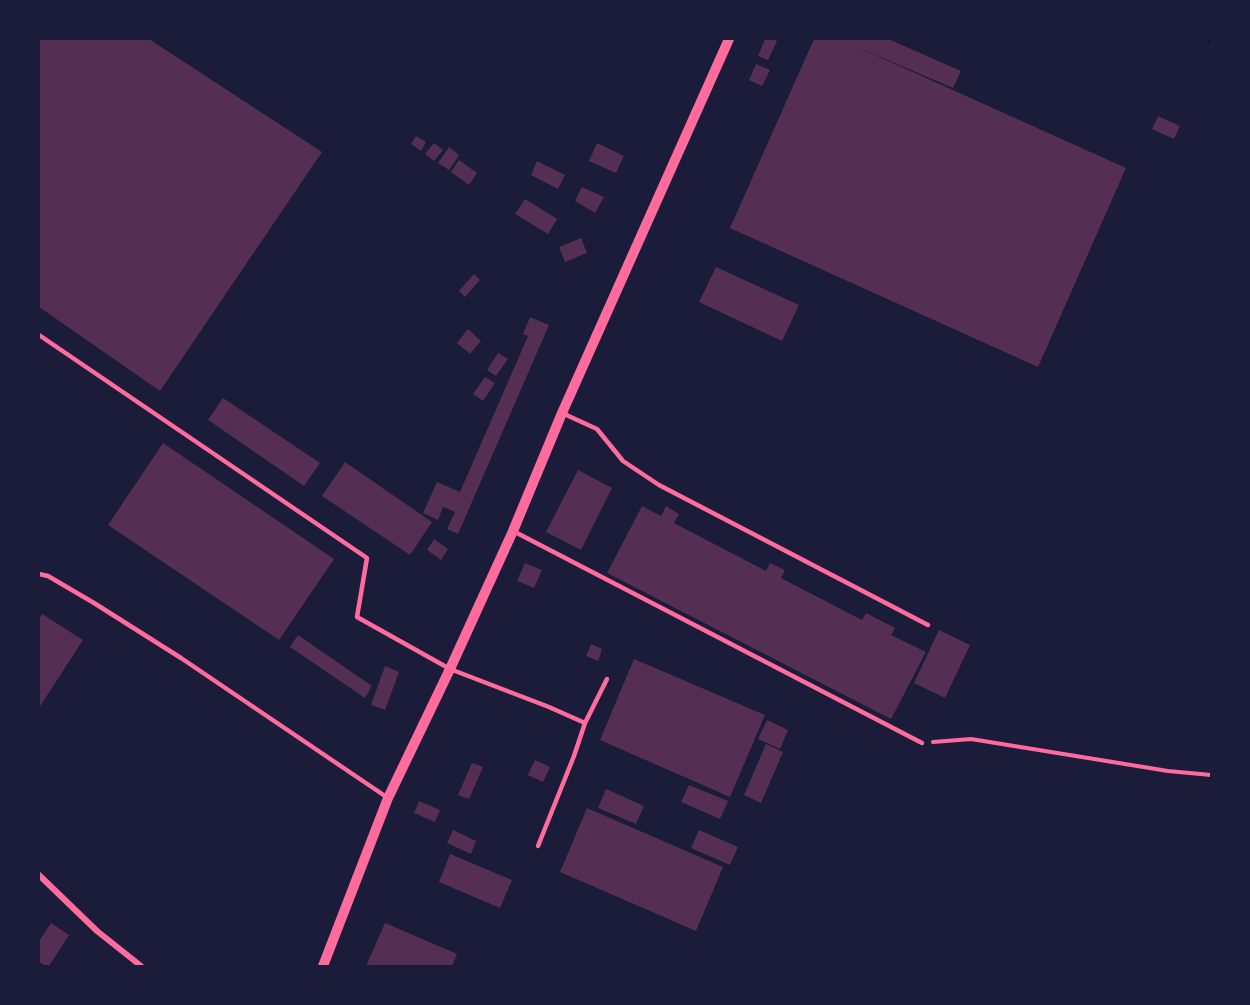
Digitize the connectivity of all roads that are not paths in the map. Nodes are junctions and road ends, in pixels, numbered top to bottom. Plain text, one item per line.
1 (729, 39) edge
2 (39, 335) edge
3 (562, 413) junction
4 (513, 531) junction
5 (39, 574) edge
6 (928, 625) dead end
7 (450, 669) junction
8 (607, 680) dead end
9 (585, 723) junction
10 (922, 743) road end
11 (387, 798) junction
12 (538, 846) dead end
13 (39, 875) edge
14 (141, 966) edge
15 (323, 966) edge

1 - 3 street
2 - 7 lane
3 - 4 street
3 - 6 lane
4 - 7 street
4 - 10 lane
5 - 11 lane
7 - 9 lane
7 - 11 street
8 - 9 lane
9 - 12 lane
11 - 15 street
13 - 14 street

